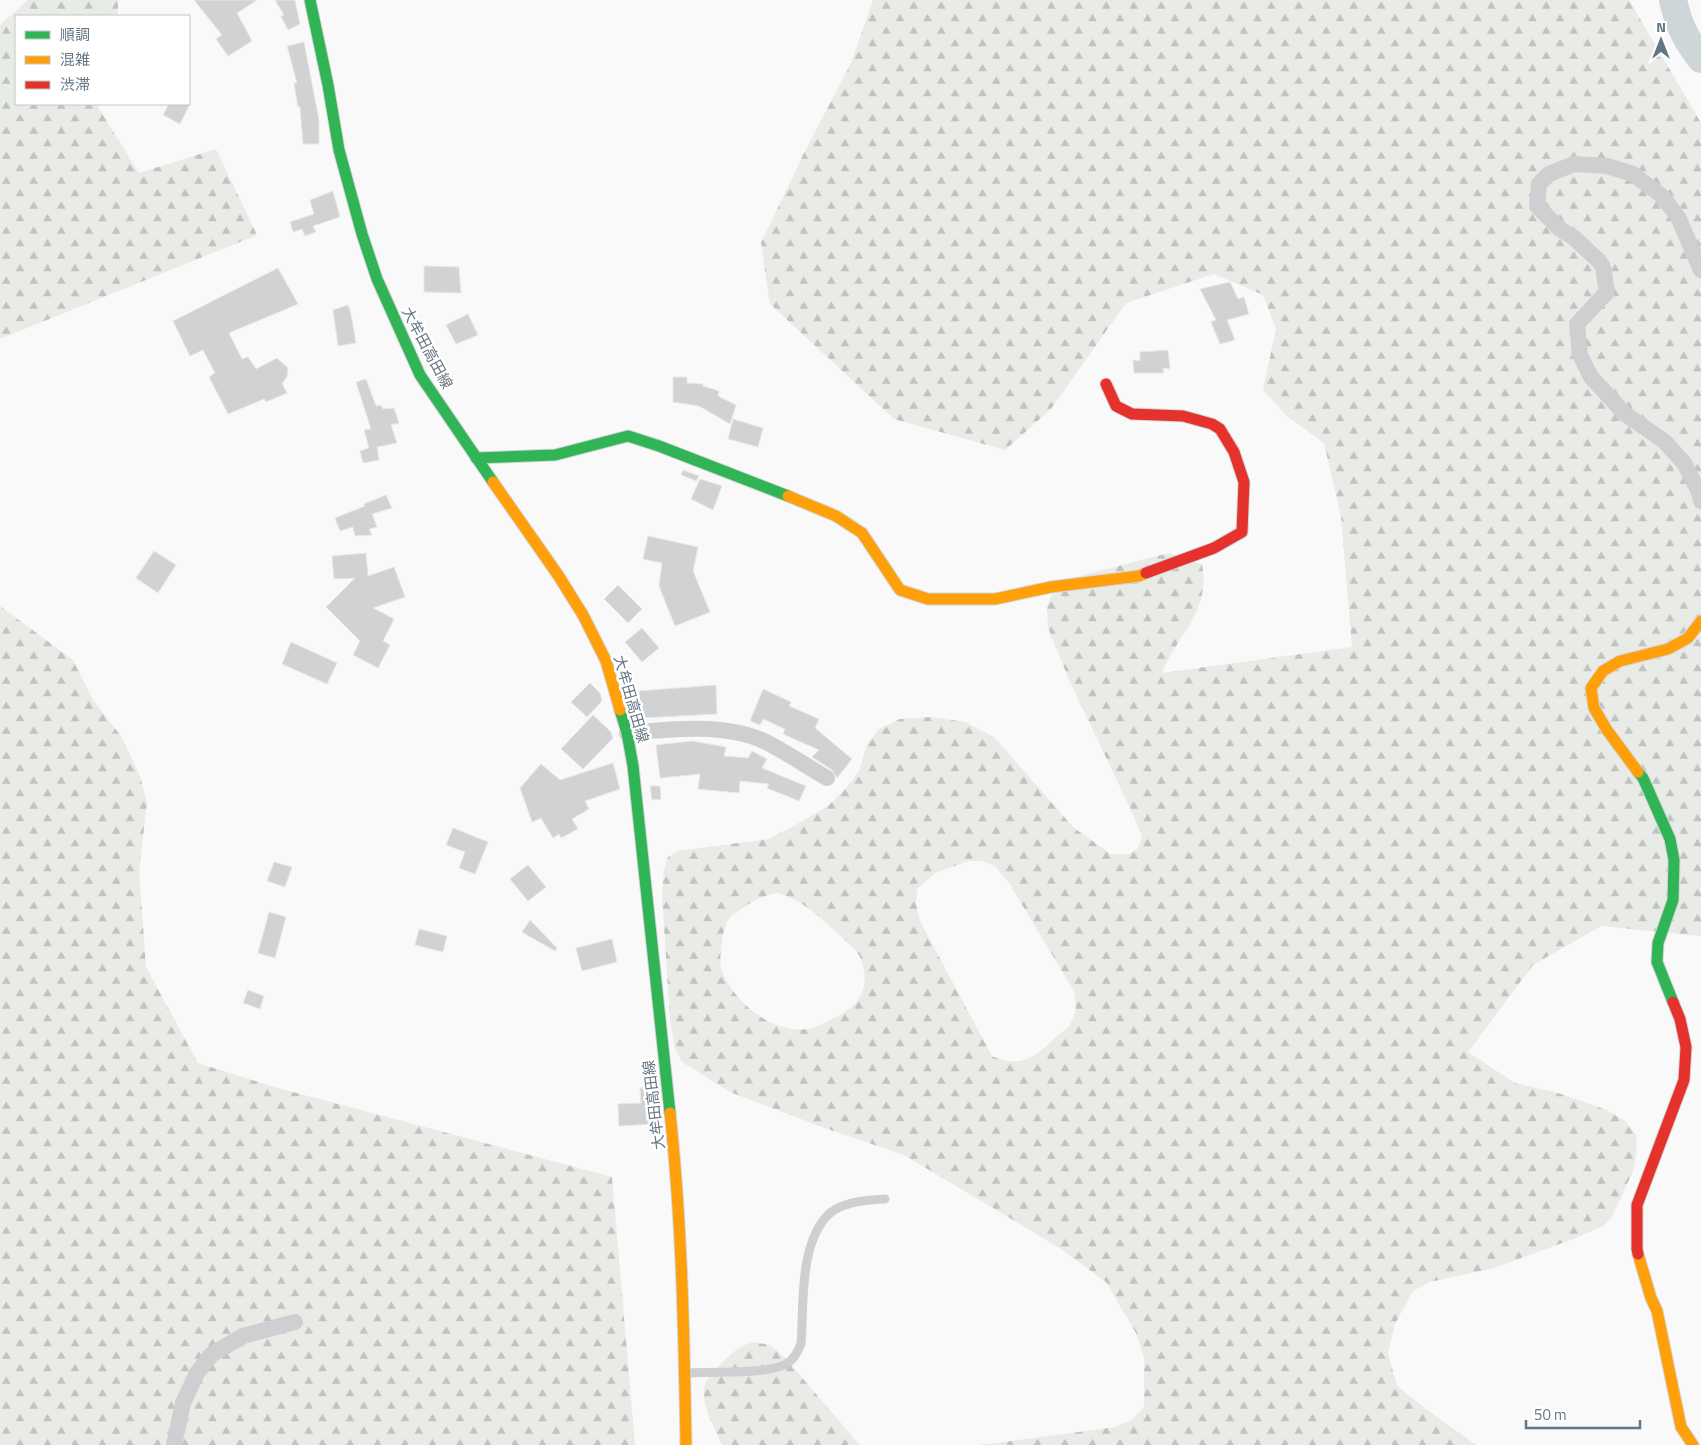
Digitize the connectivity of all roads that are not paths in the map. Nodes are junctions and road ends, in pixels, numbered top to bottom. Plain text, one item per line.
1 (310, 0) edge
2 (1701, 270) edge
3 (1106, 384) dead end
4 (476, 458) junction
5 (1701, 501) edge
6 (1701, 621) edge
7 (627, 733) junction
8 (827, 778) dead end
9 (885, 1199) dead end
10 (295, 1322) dead end
11 (684, 1373) junction
12 (174, 1445) edge
13 (686, 1445) edge
14 (1693, 1445) edge

1 - 4 street, 大牟田高田線
2 - 5 street
3 - 4 street
4 - 7 street, 大牟田高田線
6 - 14 street
7 - 8 street
7 - 11 street, 大牟田高田線
9 - 11 lane
10 - 12 street
11 - 13 street, 大牟田高田線

